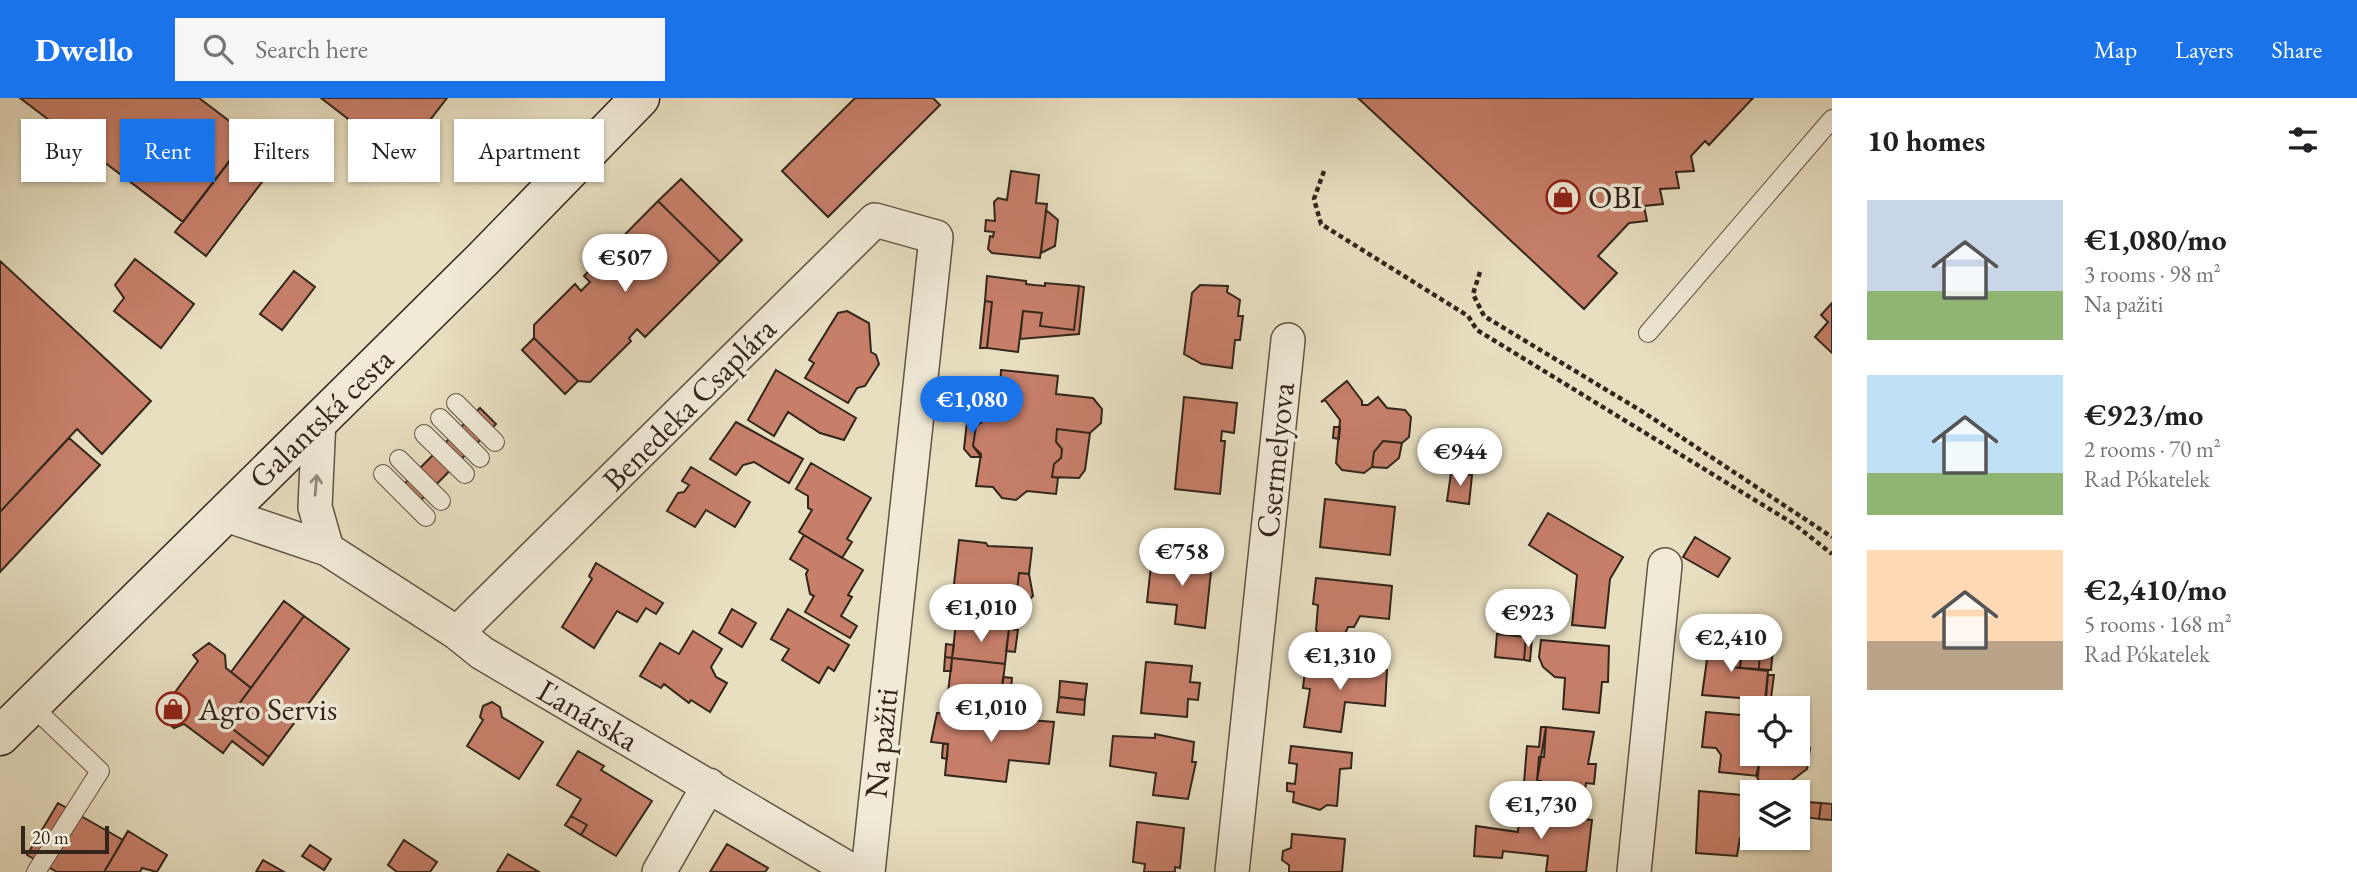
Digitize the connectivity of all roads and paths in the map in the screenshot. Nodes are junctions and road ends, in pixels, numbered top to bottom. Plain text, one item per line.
1 (640, 98) edge
2 (1832, 119) edge
3 (1324, 171) dead end
4 (936, 237) joint
5 (1480, 272) dead end
6 (1648, 333) dead end
7 (1288, 340) dead end
8 (456, 403) dead end
9 (440, 418) dead end
10 (319, 419) junction
11 (424, 434) dead end
12 (495, 442) dead end
13 (480, 458) dead end
14 (399, 459) dead end
15 (383, 474) dead end
16 (465, 474) dead end
17 (441, 501) dead end
18 (223, 514) junction
19 (426, 517) dead end
20 (1832, 537) edge
21 (327, 549) junction
22 (1832, 554) edge
23 (1665, 565) dead end
24 (457, 633) junction
25 (31, 705) junction
26 (0, 736) edge
27 (709, 785) junction
28 (36, 872) edge
29 (659, 872) edge
30 (854, 872) edge
31 (868, 872) edge
32 (1232, 872) edge
33 (1634, 872) edge

1 - 10 main road, Galantská cesta
2 - 6 lane
3 - 22 path
4 - 24 street, Benedeka Csaplára
4 - 31 street, Na pažiti
5 - 20 path
7 - 32 street, Csermelyova
8 - 12 lane
9 - 13 lane
10 - 18 main road, Galantská cesta
21 -> 10 street
11 - 16 lane
14 - 17 lane
15 - 19 lane
18 - 21 street, Ľanárska
18 - 25 main road, Galantská cesta
21 - 24 street, Ľanárska
23 - 33 street
24 - 27 street, Ľanárska
25 - 26 main road, Galantská cesta
25 - 28 lane
27 - 29 street
27 - 30 street, Ľanárska

